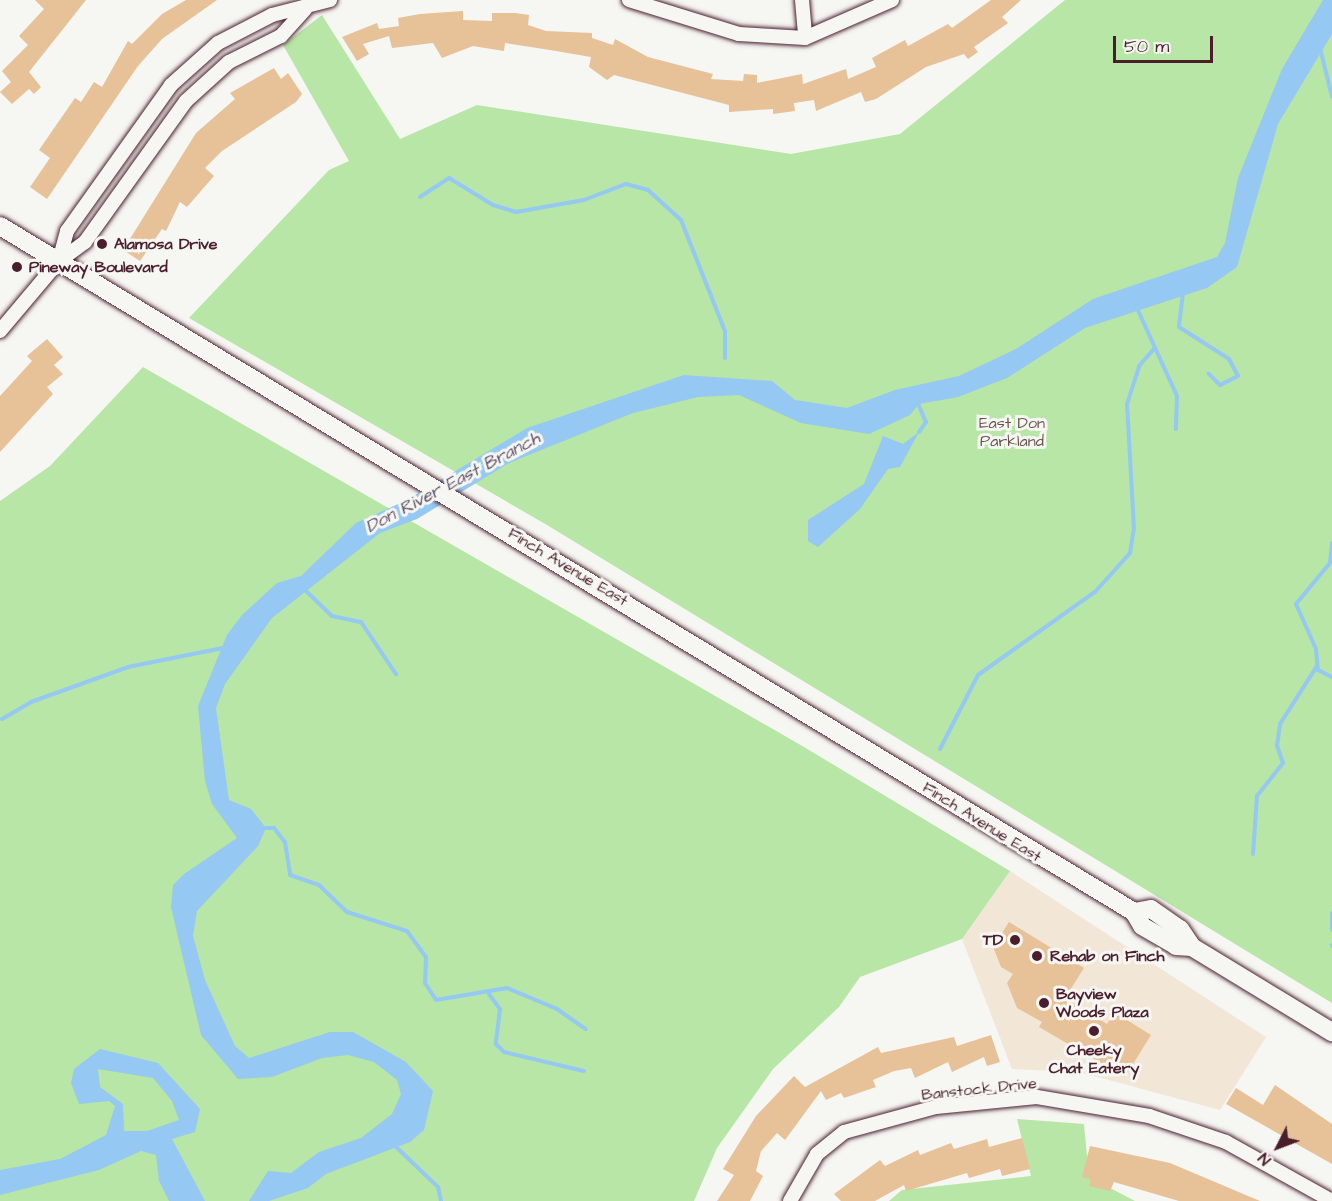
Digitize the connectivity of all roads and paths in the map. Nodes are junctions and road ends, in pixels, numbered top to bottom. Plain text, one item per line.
1 (330, 0) edge
2 (629, 0) edge
3 (802, 0) edge
4 (892, 0) edge
5 (303, 5) edge
6 (805, 38) junction
7 (0, 226) edge
8 (59, 261) junction
9 (0, 331) edge
10 (1332, 1032) edge
11 (790, 1201) edge
12 (1332, 1201) edge

1 - 5 street
2 - 6 street
3 - 6 street
4 - 6 street
5 - 8 street
5 - 8 street
7 - 8 main road, Finch Avenue East
8 - 9 street
8 - 10 main road, Finch Avenue East
11 - 12 street, Banstock Drive

